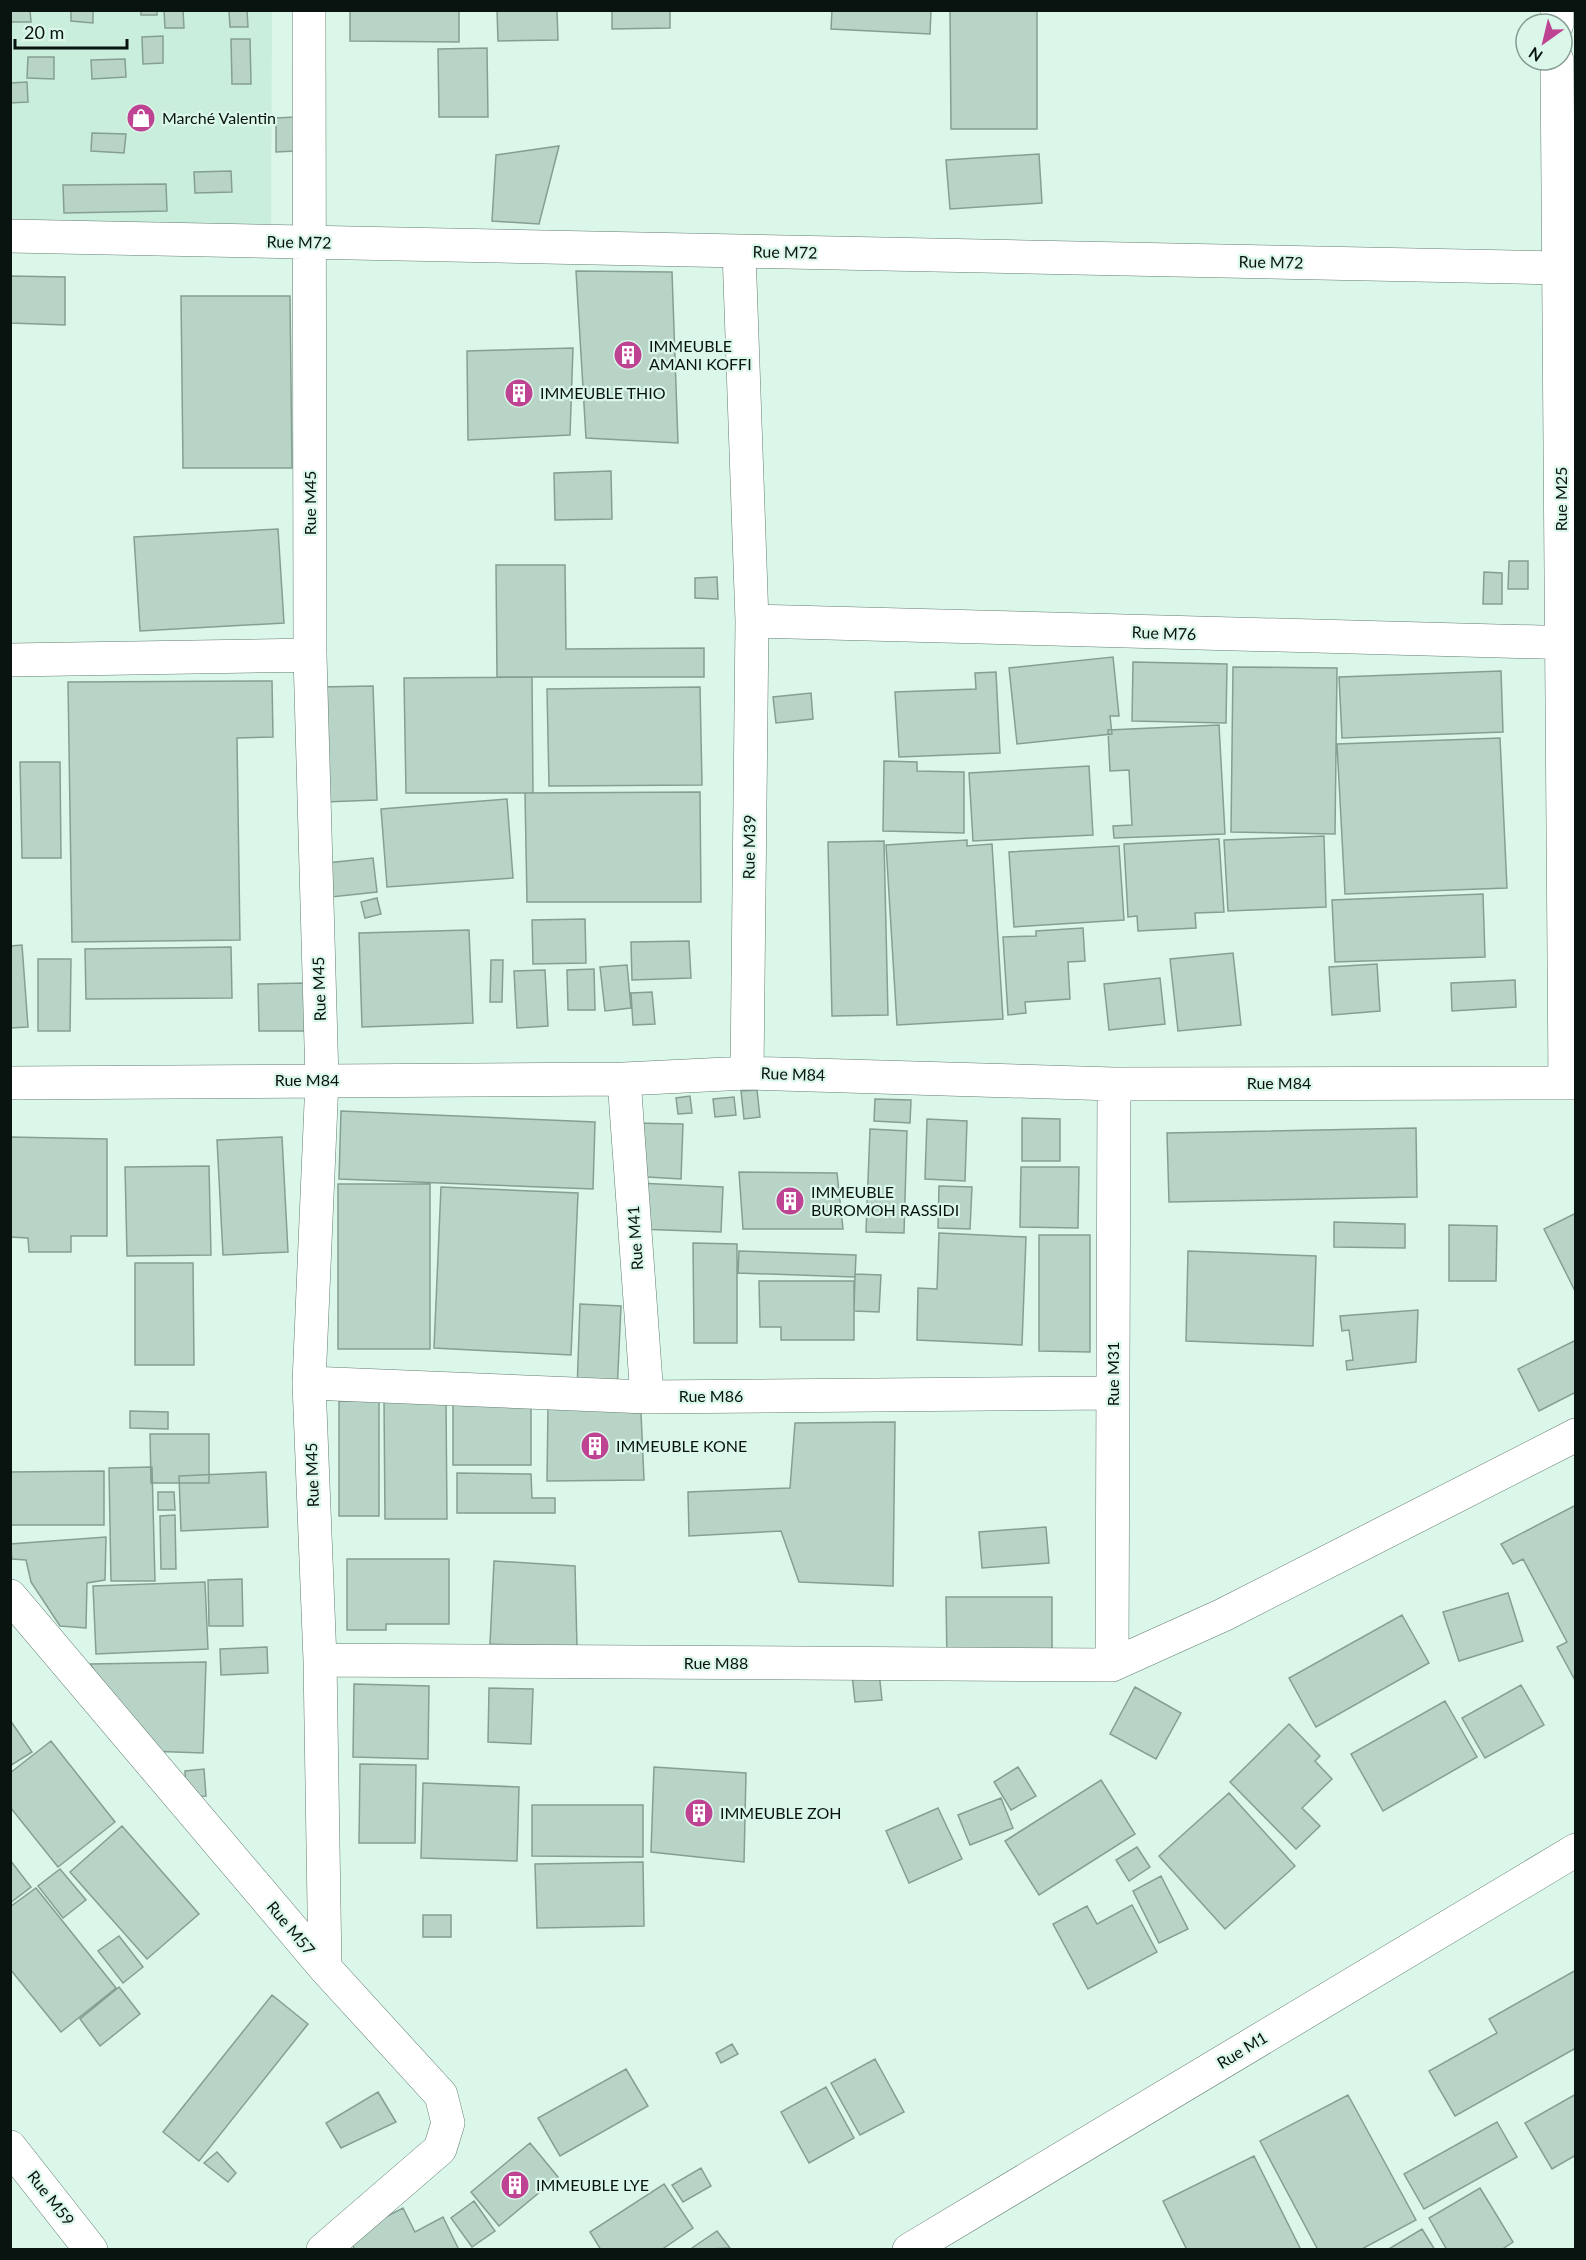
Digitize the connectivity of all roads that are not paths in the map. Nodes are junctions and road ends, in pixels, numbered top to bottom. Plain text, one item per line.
1 (309, 10) edge
2 (1557, 72) edge
3 (10, 236) edge
4 (311, 242) junction
5 (739, 251) junction
6 (1559, 268) junction
7 (752, 621) junction
8 (1569, 644) edge
9 (310, 655) junction
10 (10, 660) edge
11 (747, 1073) junction
12 (624, 1079) junction
13 (322, 1080) junction
14 (10, 1083) edge
15 (1570, 1083) edge
16 (1114, 1084) junction
17 (309, 1383) junction
18 (1113, 1393) junction
19 (646, 1397) junction
20 (1575, 1435) edge
21 (10, 1596) edge
22 (320, 1660) junction
23 (1112, 1665) junction
24 (1575, 1850) edge
25 (325, 1968) junction
26 (10, 2147) edge
27 (91, 2250) edge
28 (323, 2250) edge
29 (909, 2250) edge

1 - 4 street, Rue M45
2 - 6 street, Rue M25
3 - 4 street, Rue M72
4 - 5 street, Rue M72
4 - 9 street, Rue M45
5 - 6 street, Rue M72
5 - 7 street, Rue M39
6 - 8 street, Rue M25
7 - 8 street, Rue M76
7 - 11 street, Rue M39
8 - 15 street, Rue M25
9 - 10 street
9 - 13 street, Rue M45
11 - 12 street, Rue M84
11 - 16 street, Rue M84
12 - 13 street, Rue M84
12 - 19 street, Rue M41
13 - 14 street, Rue M84
13 - 17 street, Rue M45
15 - 16 street, Rue M84
16 - 18 street, Rue M31
17 - 19 street, Rue M86
17 - 22 street, Rue M45
18 - 19 street, Rue M86
18 - 23 street, Rue M31
20 - 23 street
21 - 25 street, Rue M57
22 - 23 street, Rue M88
22 - 25 street, Rue M45
24 - 29 street, Rue M1
25 - 28 street, Rue M57
26 - 27 street, Rue M59

